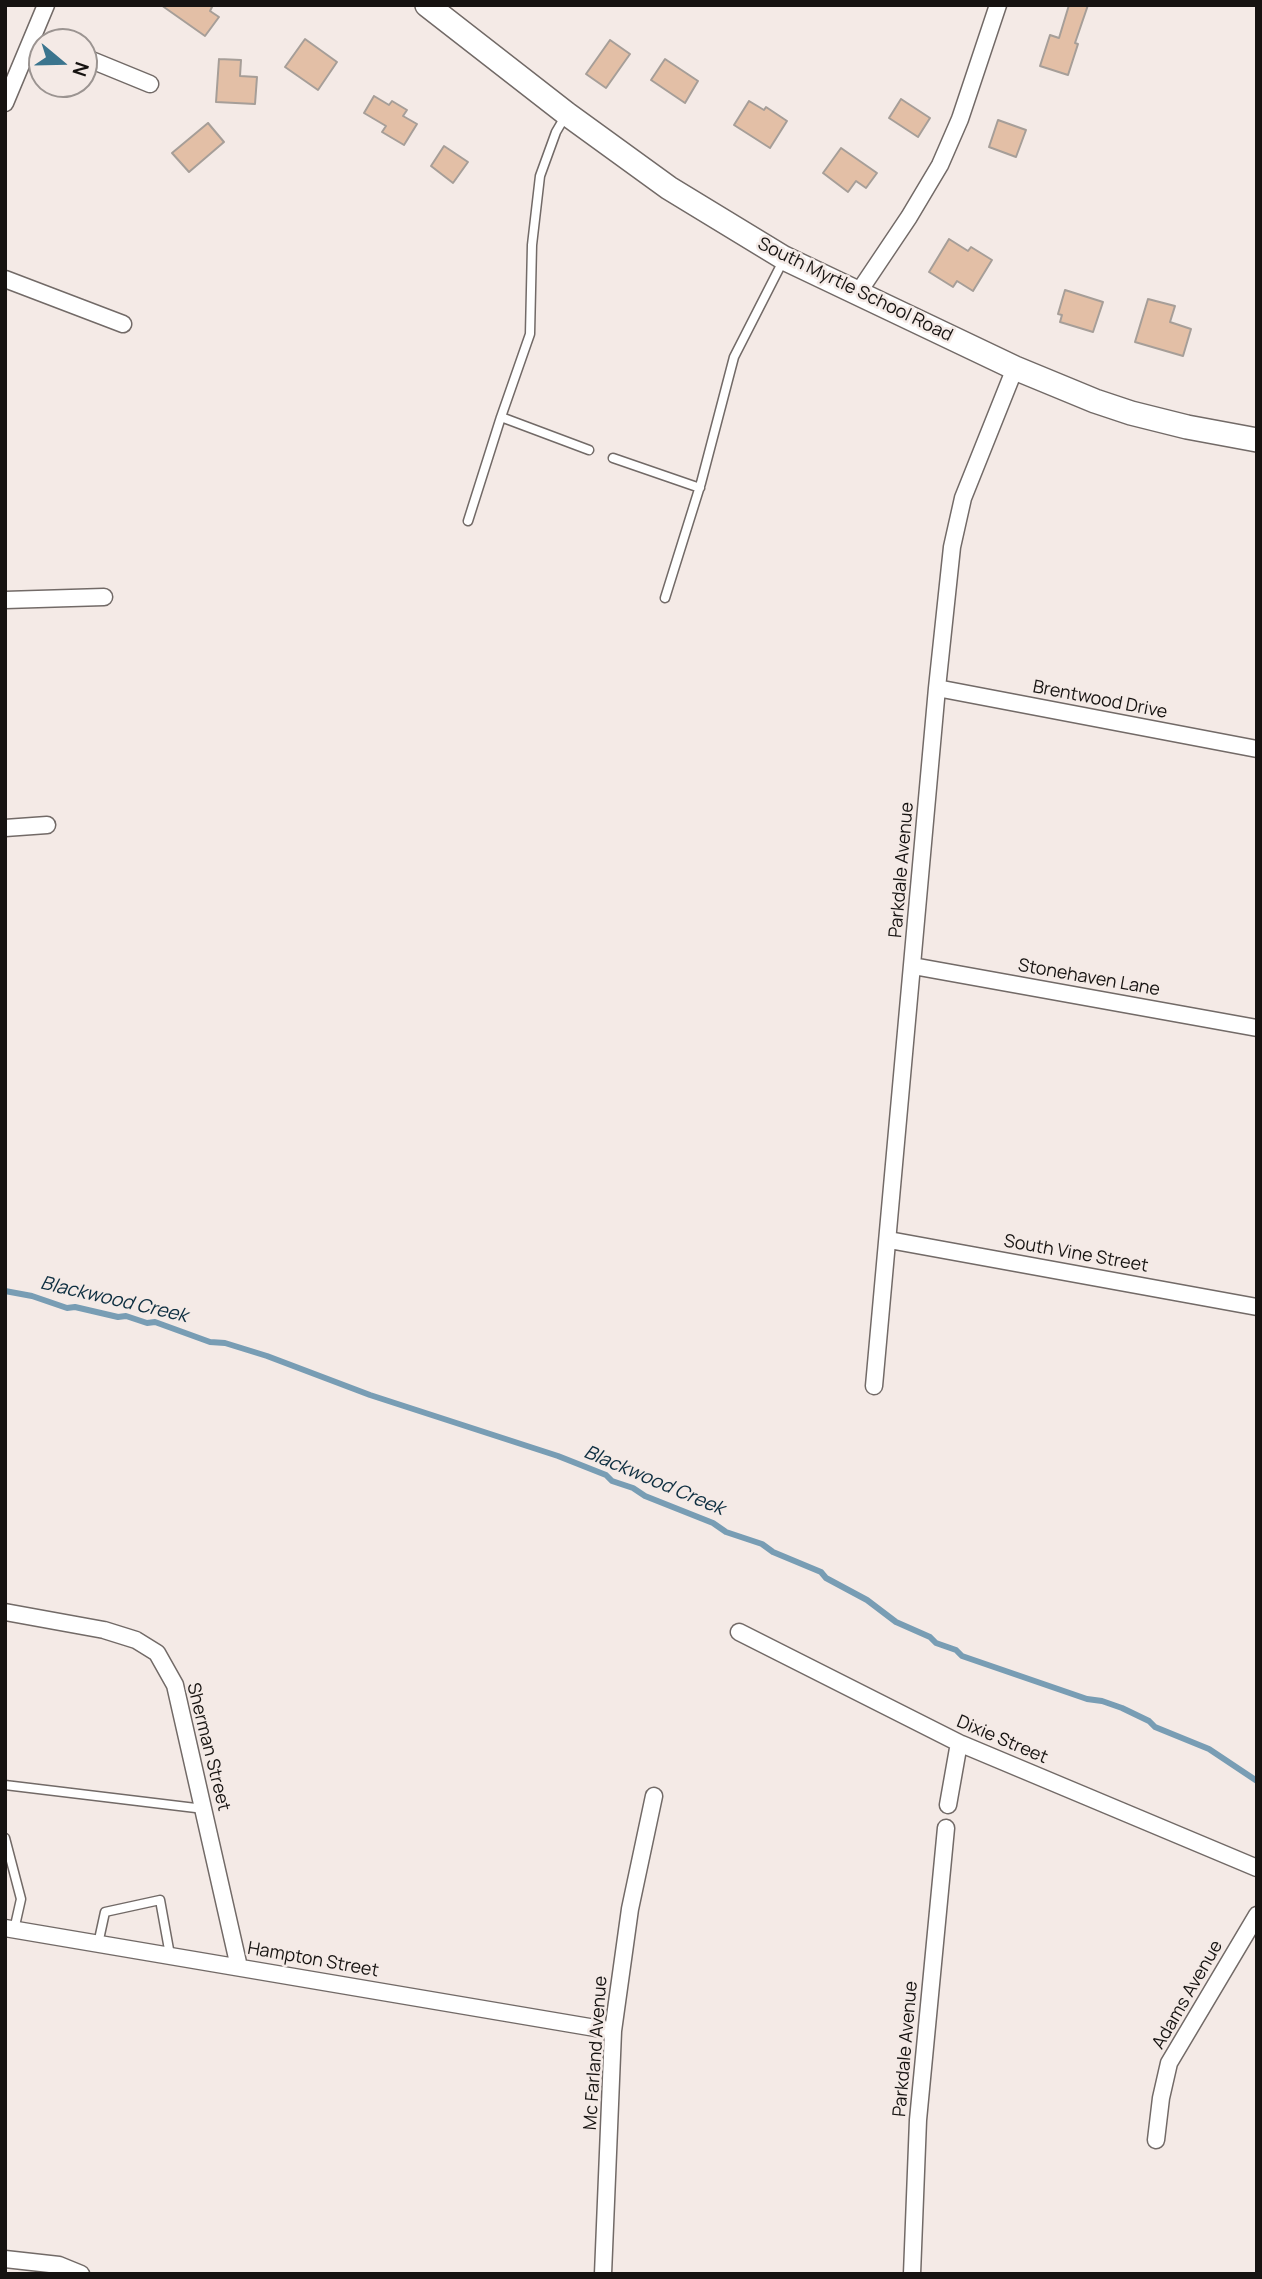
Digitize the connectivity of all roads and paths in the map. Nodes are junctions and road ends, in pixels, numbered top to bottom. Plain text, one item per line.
1 (46, 5) edge
2 (428, 5) edge
3 (998, 5) edge
4 (41, 28) edge
5 (28, 60) edge
6 (98, 63) edge
7 (150, 83) dead end
8 (5, 103) edge
9 (567, 114) junction
10 (784, 258) junction
11 (5, 279) edge
12 (858, 293) junction
13 (123, 324) dead end
14 (1015, 368) junction
15 (501, 417) junction
16 (1257, 440) edge
17 (589, 450) dead end
18 (613, 458) dead end
19 (700, 488) junction
20 (468, 521) dead end
21 (104, 597) dead end
22 (665, 598) dead end
23 (5, 600) edge
24 (937, 688) junction
25 (1257, 749) edge
26 (47, 825) dead end
27 (5, 828) edge
28 (914, 966) junction
29 (1257, 1028) edge
30 (889, 1240) junction
31 (1257, 1307) edge
32 (874, 1386) dead end
33 (5, 1612) edge
34 (739, 1632) dead end
35 (959, 1743) junction
36 (5, 1785) edge
37 (654, 1796) dead end
38 (948, 1805) dead end
39 (204, 1809) junction
40 (946, 1828) dead end
41 (5, 1838) edge
42 (1257, 1868) edge
43 (1257, 1915) edge
44 (10, 1929) edge
45 (98, 1944) junction
46 (170, 1955) junction
47 (239, 1967) junction
48 (613, 2031) junction
49 (1156, 2140) dead end
50 (5, 2259) edge
51 (81, 2274) edge
52 (603, 2274) edge
53 (912, 2274) edge

1 - 4 street
2 - 9 main road, South Myrtle School Road
3 - 12 street
5 - 8 street
6 - 7 street
9 - 10 main road, South Myrtle School Road
9 - 15 lane
10 - 12 main road, South Myrtle School Road
10 - 19 lane
11 - 13 street
12 - 14 main road, South Myrtle School Road
14 - 16 main road, South Myrtle School Road
14 - 24 street, Parkdale Avenue
15 - 17 lane
15 - 20 lane
18 - 19 lane
19 - 22 lane
21 - 23 street
24 - 25 street, Brentwood Drive
24 - 28 street, Parkdale Avenue
26 - 27 street
28 - 29 street, Stonehaven Lane
28 - 30 street, Parkdale Avenue
30 - 31 street, South Vine Street
30 - 32 street, Parkdale Avenue
33 - 39 street, Sherman Street
34 - 35 street, Dixie Street
35 - 38 street
35 - 42 street, Dixie Street
36 - 39 lane
37 - 48 street, Mc Farland Avenue
39 - 47 street, Sherman Street
40 - 53 street, Parkdale Avenue
41 - 44 lane
43 - 49 street, Adams Avenue
44 - 45 street, Hampton Street
45 - 46 street, Hampton Street
45 - 46 lane
46 - 47 street, Hampton Street
47 - 48 street, Hampton Street
48 - 52 street, Mc Farland Avenue
50 - 51 street

